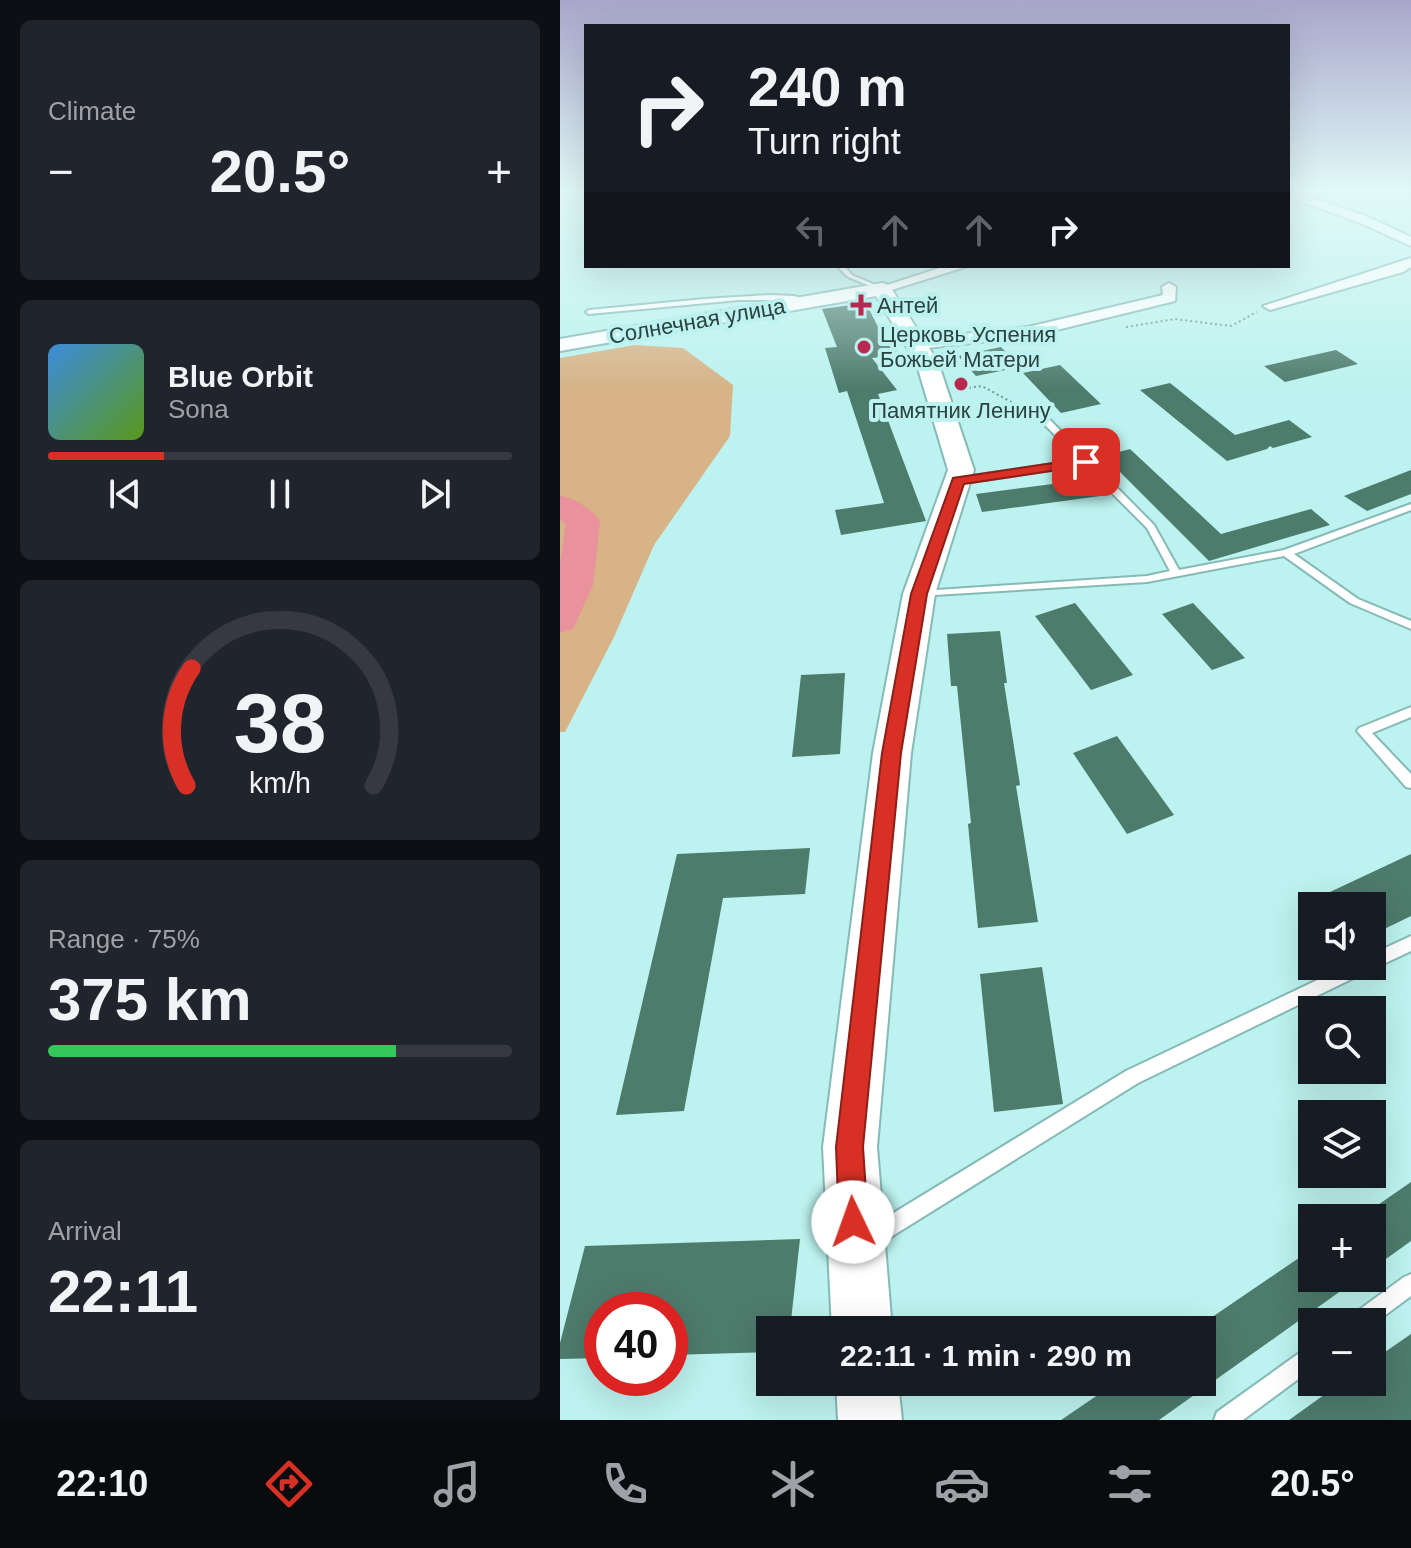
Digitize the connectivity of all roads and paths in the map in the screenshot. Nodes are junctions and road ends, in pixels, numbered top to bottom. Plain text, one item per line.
1 (1411, 262) edge
2 (842, 268) edge
3 (954, 268) edge
4 (1169, 287) dead end
5 (882, 289) junction
6 (808, 301) junction
7 (1270, 306) joint
8 (589, 312) dead end
9 (1116, 329) dead end
10 (917, 344) junction
11 (560, 345) edge
12 (937, 391) junction
13 (1047, 422) joint
14 (1086, 462) junction
15 (958, 481) junction
16 (1411, 507) edge
17 (1286, 553) junction
18 (1176, 574) junction
19 (919, 594) junction
20 (1411, 625) edge
21 (1411, 712) edge
22 (1411, 783) edge
23 (1411, 943) edge
24 (1386, 955) edge
25 (1334, 980) edge
26 (855, 1248) junction
27 (1411, 1284) edge
28 (1378, 1308) edge
29 (861, 1316) edge
30 (1298, 1366) edge
31 (868, 1396) edge
32 (870, 1420) edge
33 (1225, 1420) edge

1 - 7 street
2 - 5 lane
3 - 5 street
4 - 10 street
5 - 6 street, Солнечная улица
5 - 10 street
6 - 8 lane
6 - 11 street, Солнечная улица
7 - 9 path
10 - 12 street
12 - 13 path
12 - 15 street
13 - 14 lane
14 - 15 lane
14 - 18 lane
15 - 19 street
16 - 17 lane
17 - 18 lane
17 - 20 lane
18 - 19 lane
19 - 26 street
21 - 22 lane
23 - 24 lane
25 - 26 lane
26 - 29 street
27 - 28 lane
30 - 33 lane
31 - 32 street

